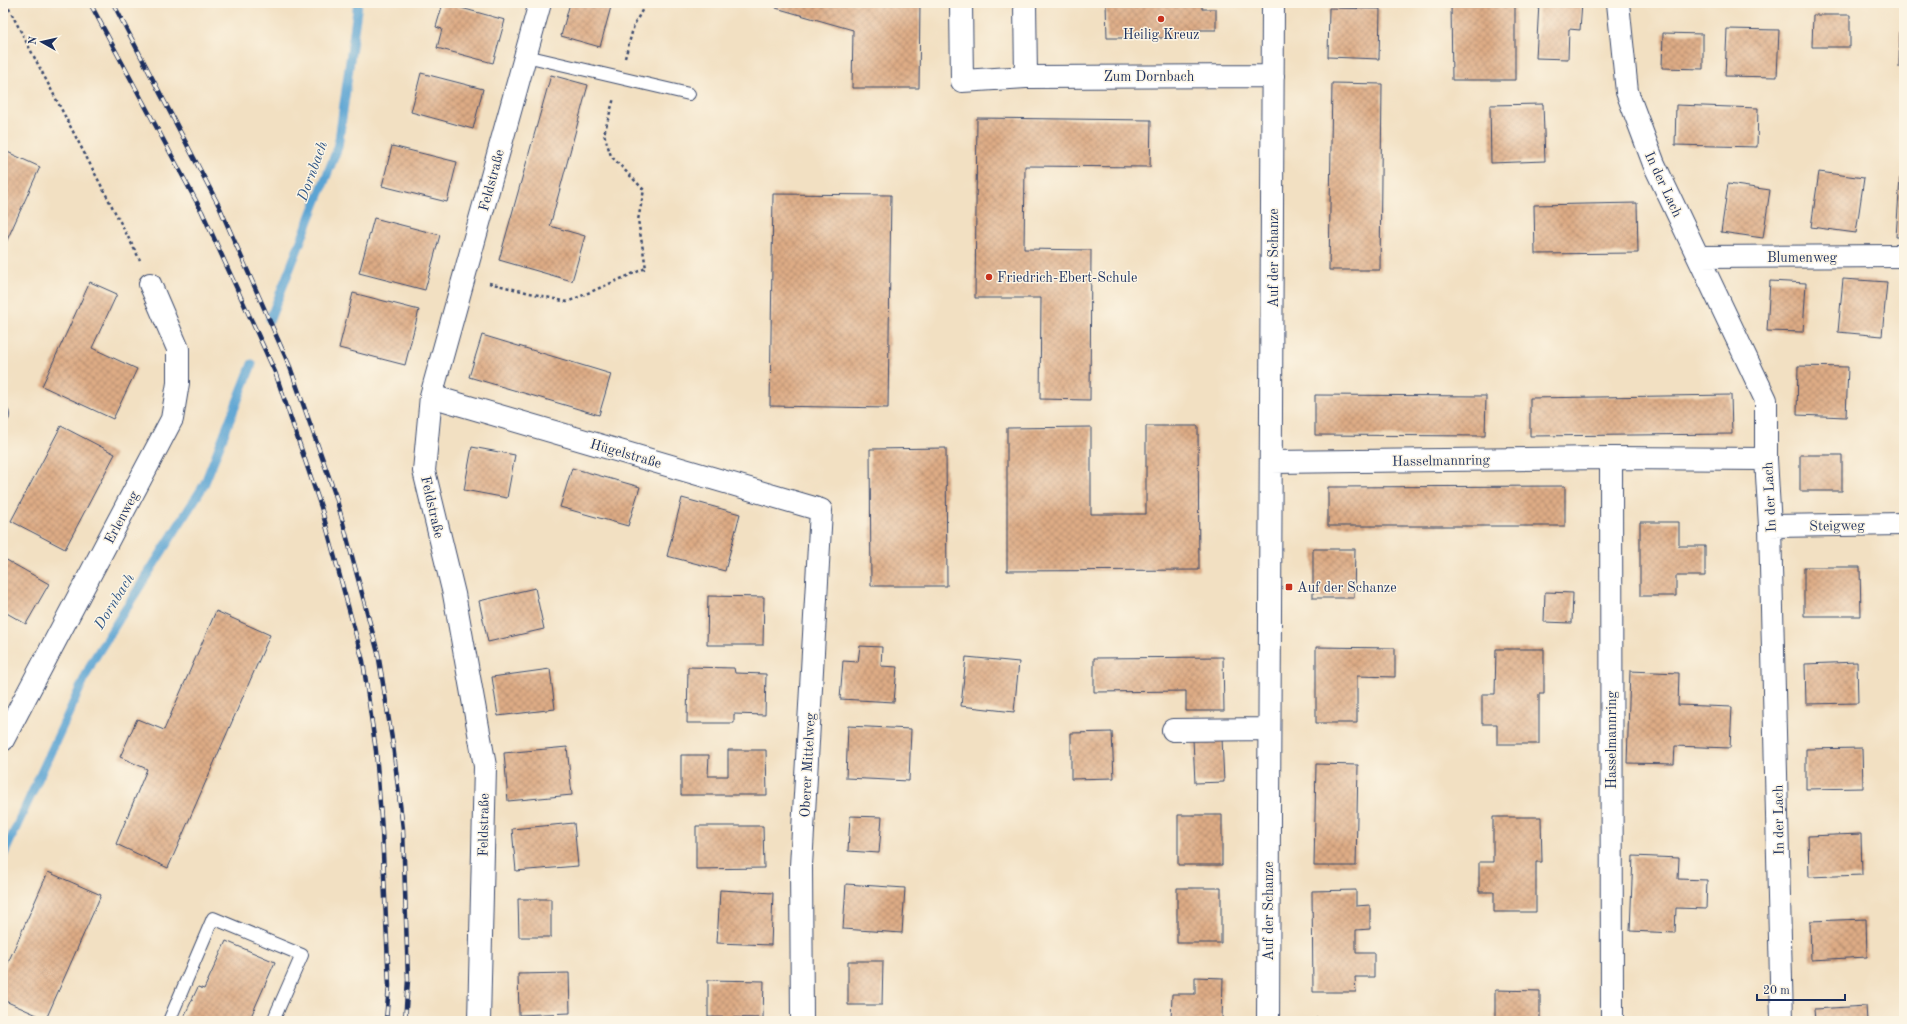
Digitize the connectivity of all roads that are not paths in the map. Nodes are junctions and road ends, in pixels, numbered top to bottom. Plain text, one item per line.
1 (540, 3) edge
2 (961, 3) edge
3 (1025, 3) edge
4 (1273, 3) edge
5 (1618, 3) edge
6 (526, 56) junction
7 (1273, 76) junction
8 (1026, 77) junction
9 (689, 94) dead end
10 (1904, 256) edge
11 (1699, 257) junction
12 (150, 284) road end
13 (431, 396) junction
14 (1611, 458) junction
15 (1766, 460) junction
16 (1271, 462) junction
17 (820, 510) joint
18 (1904, 524) edge
19 (1770, 526) junction
20 (1269, 729) junction
21 (1173, 730) dead end
22 (3, 740) edge
23 (169, 1021) edge
24 (273, 1021) edge
25 (479, 1021) edge
26 (802, 1021) edge
27 (1268, 1021) edge
28 (1612, 1021) edge
29 (1782, 1021) edge

1 - 6 street, Feldstraße
2 - 8 street, Zum Dornbach
3 - 8 street
4 - 7 street, Auf der Schanze
5 - 11 street, In der Lach
6 - 9 lane
6 - 13 street, Feldstraße
7 - 8 street, Zum Dornbach
7 - 16 street, Auf der Schanze
10 - 11 street, Blumenweg
11 - 15 street, In der Lach
12 - 22 street, Erlenweg
13 - 17 street, Hügelstraße
13 - 25 street, Feldstraße
14 - 15 street, Hasselmannring
14 - 16 street, Hasselmannring
14 - 28 street, Hasselmannring
15 - 19 street, In der Lach
16 - 20 street, Auf der Schanze
17 - 26 street, Oberer Mittelweg
18 - 19 street, Steigweg
19 - 29 street, In der Lach
20 - 21 street
20 - 27 street, Auf der Schanze
23 - 24 lane

